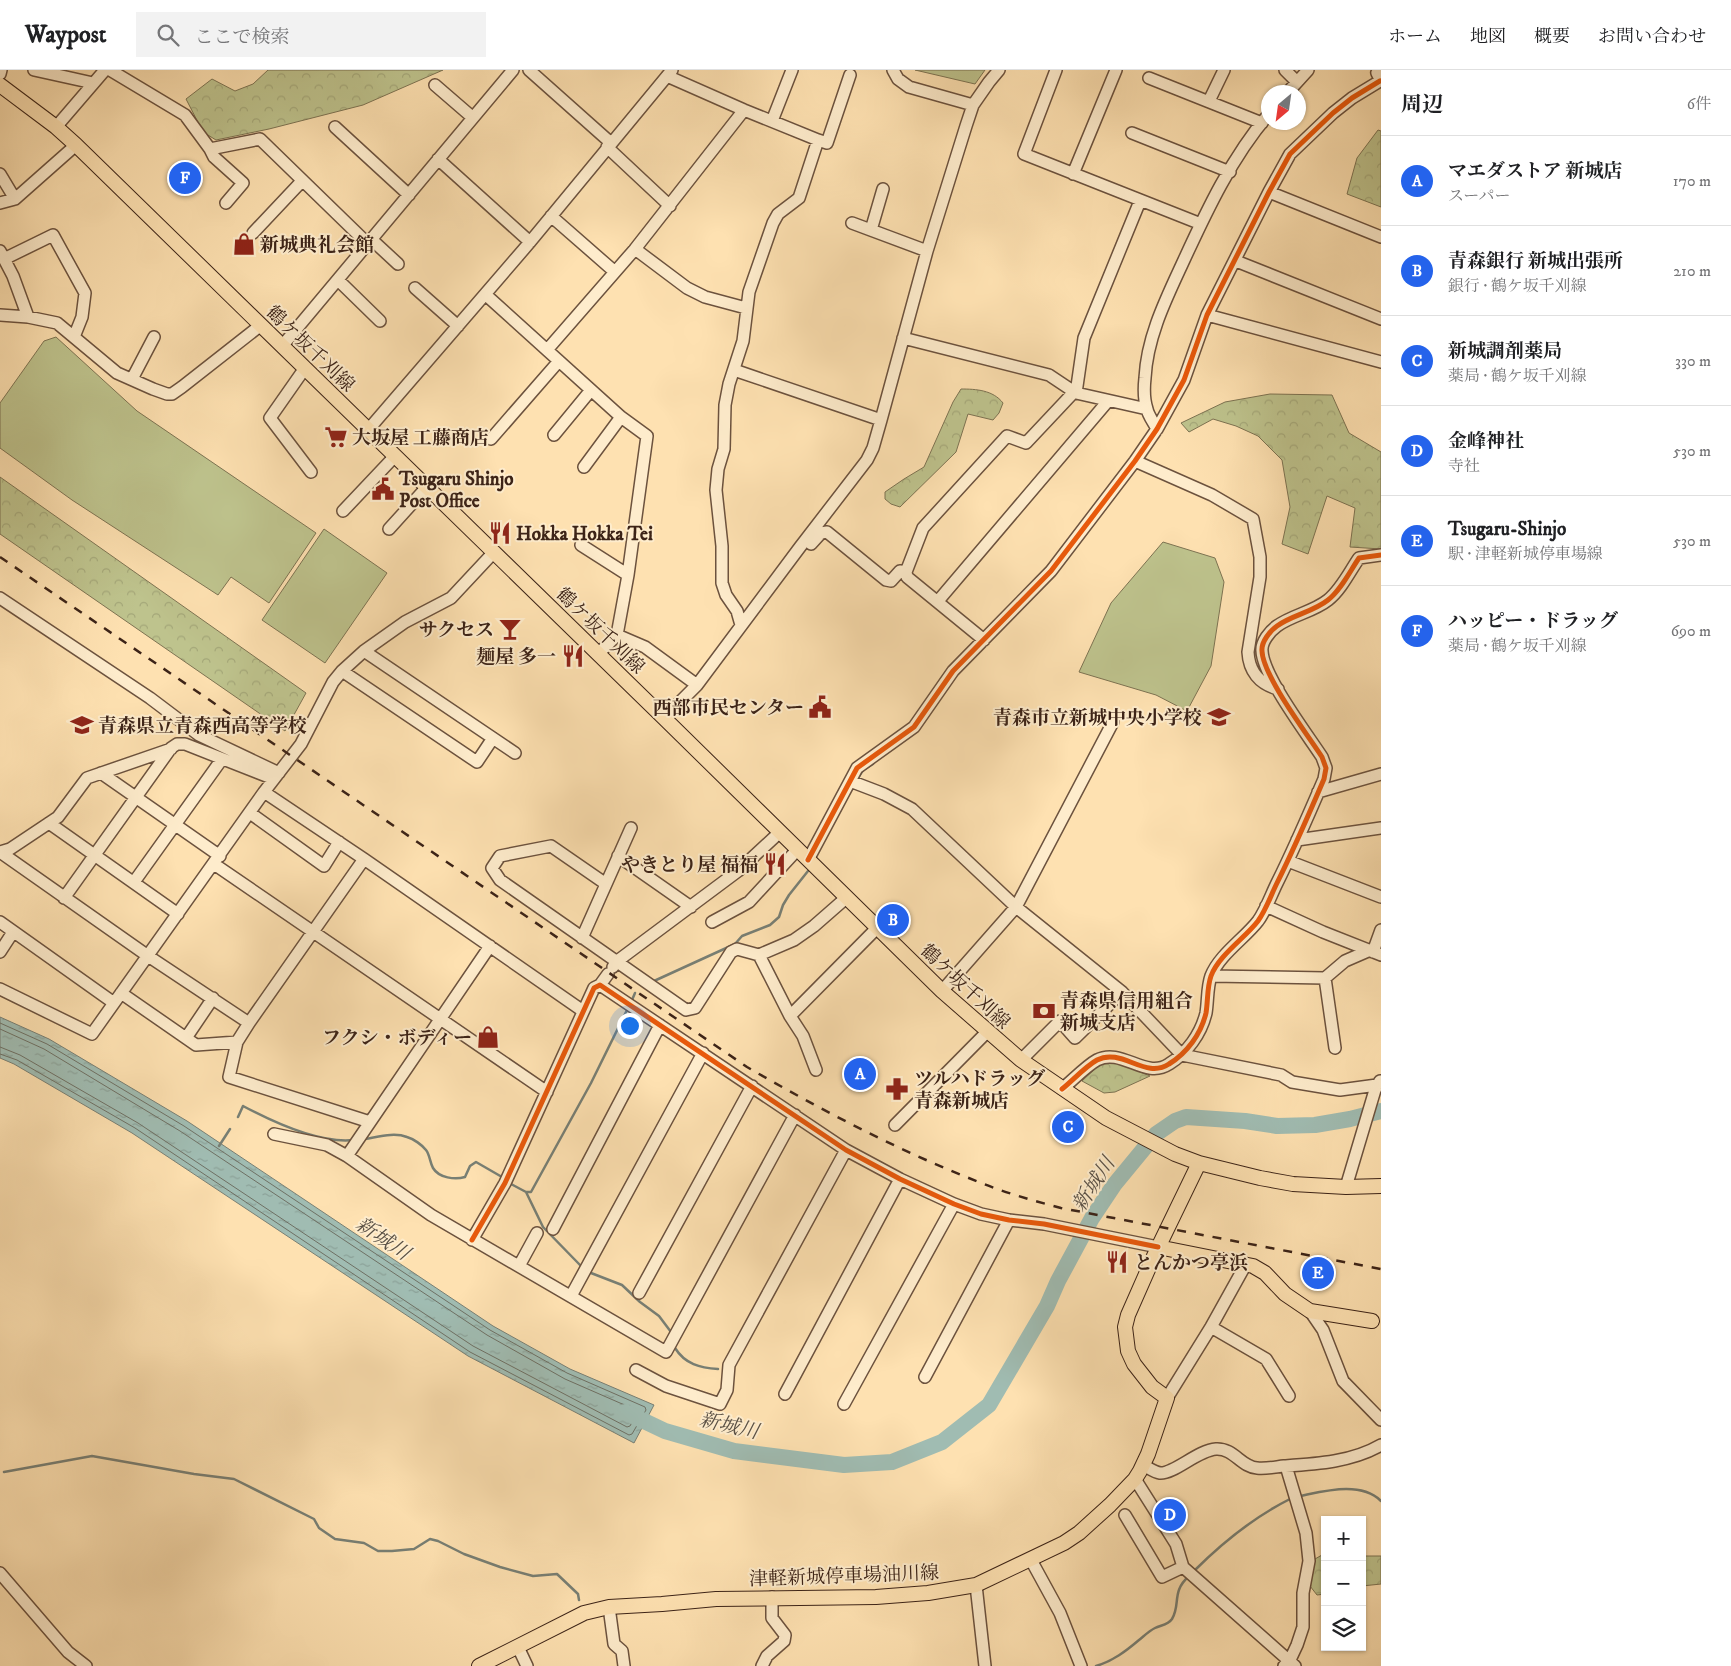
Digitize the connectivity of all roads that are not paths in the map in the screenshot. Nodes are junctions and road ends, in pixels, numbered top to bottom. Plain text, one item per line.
1 (2, 70) edge
2 (34, 70) edge
3 (105, 70) edge
4 (110, 70) edge
5 (513, 70) edge
6 (529, 70) edge
7 (792, 70) edge
8 (893, 70) edge
9 (999, 70) edge
10 (1056, 70) edge
11 (1116, 70) edge
12 (1224, 70) edge
13 (1285, 70) edge
14 (1308, 70) edge
15 (1381, 70) edge
16 (670, 73) edge
17 (0, 74) edge
18 (850, 75) dead end
19 (1149, 78) dead end
20 (1381, 81) edge
21 (1297, 82) junction
22 (93, 83) junction
23 (0, 85) edge
24 (435, 85) dead end
25 (1294, 85) edge
26 (1209, 101) junction
27 (973, 105) junction
28 (744, 110) junction
29 (472, 117) junction
30 (1261, 118) edge
31 (772, 121) junction
32 (1261, 124) edge
33 (56, 127) junction
34 (335, 127) dead end
35 (1132, 133) dead end
36 (818, 140) junction
37 (76, 145) junction
38 (609, 145) junction
39 (210, 149) junction
40 (438, 159) junction
41 (1230, 172) junction
42 (0, 174) edge
43 (1073, 174) junction
44 (302, 180) junction
45 (883, 189) dead end
46 (1269, 192) junction
47 (409, 195) junction
48 (15, 199) junction
49 (1140, 201) junction
50 (0, 203) edge
51 (226, 203) dead end
52 (670, 206) junction
53 (551, 216) junction
54 (852, 223) dead end
55 (1201, 224) junction
56 (871, 230) junction
57 (253, 232) dead end
58 (1381, 237) edge
59 (370, 242) junction
60 (530, 242) junction
61 (635, 249) junction
62 (927, 251) junction
63 (2, 255) edge
64 (1236, 261) junction
65 (398, 264) dead end
66 (615, 272) junction
67 (338, 280) junction
68 (415, 288) dead end
69 (486, 295) junction
70 (746, 308) junction
71 (0, 315) edge
72 (1207, 315) junction
73 (28, 317) junction
74 (1381, 319) edge
75 (380, 321) dead end
76 (261, 325) junction
77 (458, 326) junction
78 (74, 337) junction
79 (154, 337) dead end
80 (903, 338) junction
81 (283, 346) junction
82 (547, 350) junction
83 (559, 361) junction
84 (1381, 362) edge
85 (305, 368) junction
86 (734, 370) junction
87 (132, 379) junction
88 (591, 390) junction
89 (1075, 393) junction
90 (1108, 401) junction
91 (1147, 409) junction
92 (621, 417) junction
93 (882, 420) junction
94 (1157, 429) junction
95 (368, 430) junction
96 (554, 435) dead end
97 (491, 440) dead end
98 (395, 456) junction
99 (1135, 461) junction
100 (584, 467) dead end
101 (311, 472) dead end
102 (427, 487) junction
103 (343, 511) dead end
104 (389, 529) dead end
105 (581, 545) dead end
106 (800, 546) junction
107 (494, 552) junction
108 (1381, 555) edge
109 (906, 572) junction
110 (628, 575) junction
111 (0, 598) edge
112 (938, 601) junction
113 (742, 625) junction
114 (617, 635) junction
115 (984, 640) junction
116 (364, 651) junction
117 (598, 654) junction
118 (342, 671) junction
119 (697, 685) junction
120 (1278, 689) junction
121 (664, 718) junction
122 (1113, 722) dead end
123 (493, 738) junction
124 (171, 748) junction
125 (515, 753) dead end
126 (222, 759) junction
127 (101, 773) junction
128 (1381, 774) edge
129 (277, 776) junction
130 (850, 781) junction
131 (264, 792) junction
132 (1318, 792) junction
133 (136, 797) junction
134 (250, 813) junction
135 (49, 822) junction
136 (175, 825) junction
137 (631, 828) dead end
138 (1381, 828) edge
139 (780, 832) junction
140 (1297, 840) junction
141 (339, 842) junction
142 (797, 850) junction
143 (0, 852) edge
144 (95, 856) junction
145 (618, 856) junction
146 (364, 859) junction
147 (217, 860) junction
148 (808, 860) junction
149 (1288, 861) junction
150 (134, 882) junction
151 (606, 884) junction
152 (1381, 897) edge
153 (64, 898) junction
154 (846, 898) junction
155 (1266, 906) junction
156 (691, 907) junction
157 (1016, 907) junction
158 (178, 914) junction
159 (0, 922) edge
160 (712, 922) dead end
161 (877, 928) junction
162 (1381, 930) edge
163 (313, 931) junction
164 (14, 932) junction
165 (582, 938) junction
166 (490, 946) junction
167 (0, 952) edge
168 (1374, 953) edge
169 (759, 955) junction
170 (148, 956) junction
171 (612, 968) junction
172 (1211, 976) junction
173 (1325, 978) junction
174 (600, 985) junction
175 (0, 989) edge
176 (942, 991) junction
177 (1122, 992) junction
178 (118, 998) junction
179 (213, 998) junction
180 (583, 1011) junction
181 (790, 1016) junction
182 (440, 1018) junction
183 (249, 1023) junction
184 (660, 1026) junction
185 (986, 1032) junction
186 (186, 1038) junction
187 (237, 1042) junction
188 (1335, 1048) dead end
189 (703, 1053) junction
190 (1182, 1055) junction
191 (1021, 1060) junction
192 (816, 1070) dead end
193 (1378, 1085) edge
194 (752, 1086) junction
195 (1062, 1089) junction
196 (547, 1092) junction
197 (795, 1115) junction
198 (370, 1122) junction
199 (895, 1125) dead end
200 (274, 1134) dead end
201 (846, 1150) junction
202 (347, 1156) junction
203 (1199, 1163) junction
204 (900, 1179) junction
205 (1381, 1186) edge
206 (1346, 1187) junction
207 (954, 1204) junction
208 (1009, 1220) junction
209 (553, 1229) dead end
210 (537, 1233) dead end
211 (472, 1240) junction
212 (1158, 1247) junction
213 (1246, 1264) junction
214 (519, 1266) junction
215 (639, 1294) dead end
216 (571, 1296) junction
217 (1310, 1311) junction
218 (1377, 1321) edge
219 (1211, 1327) junction
220 (636, 1370) dead end
221 (925, 1377) dead end
222 (785, 1394) dead end
223 (1289, 1396) dead end
224 (1167, 1398) junction
225 (844, 1404) dead end
226 (1381, 1420) edge
227 (1381, 1445) edge
228 (1143, 1465) junction
229 (1286, 1466) junction
230 (1135, 1480) junction
231 (1125, 1515) dead end
232 (1031, 1560) junction
233 (1183, 1567) junction
234 (0, 1573) edge
235 (976, 1585) junction
236 (772, 1597) junction
237 (608, 1607) junction
238 (518, 1646) junction
239 (1289, 1665) edge
240 (86, 1666) edge
241 (479, 1666) edge
242 (527, 1666) edge
243 (624, 1666) edge
244 (762, 1666) edge
245 (986, 1666) edge
246 (1081, 1666) edge

1 - 17 street
2 - 22 street
3 - 22 street
4 - 39 street
5 - 29 street
6 - 38 street
7 - 31 street
8 - 27 street
9 - 27 street
10 - 43 street
11 - 43 street
12 - 26 street
13 - 21 street
14 - 21 street
15 - 20 street
16 - 28 street
16 - 38 street
18 - 36 street
19 - 26 street
20 - 46 street
21 - 25 street
22 - 33 street
23 - 33 main road, 鶴ケ坂千刈線
24 - 29 street
26 - 30 street
27 - 62 street
28 - 31 street
28 - 52 street
29 - 40 street
31 - 36 street
32 - 41 street
33 - 37 main road, 鶴ケ坂千刈線
34 - 47 street
35 - 41 street
36 - 70 street
37 - 48 street
37 - 76 main road, 鶴ケ坂千刈線
38 - 52 street
38 - 53 street
39 - 44 street
39 - 51 street
40 - 47 street
40 - 60 street
41 - 55 street
42 - 48 street
43 - 49 street
44 - 57 street
44 - 59 street
45 - 56 street
46 - 58 street
46 - 64 street
47 - 59 street
48 - 50 street
49 - 55 street
49 - 89 street
52 - 61 street
53 - 60 street
53 - 66 street
54 - 56 street
55 - 91 street
56 - 62 street
59 - 65 street
59 - 67 street
60 - 69 street
61 - 66 street
61 - 70 street
62 - 80 street
63 - 73 street
63 - 78 street
64 - 72 street
64 - 74 street
66 - 82 street
67 - 75 street
67 - 81 street
68 - 77 street
69 - 77 street
69 - 82 street
70 - 86 street
71 - 73 street
72 - 84 street
72 - 94 street
73 - 78 street
76 - 81 main road, 鶴ケ坂千刈線
76 - 87 street
77 - 95 street
78 - 87 street
79 - 87 street
80 - 89 street
80 - 93 street
81 - 85 main road, 鶴ケ坂千刈線
82 - 83 street
83 - 88 street
83 - 97 street
85 - 95 main road, 鶴ケ坂千刈線
85 - 101 street
86 - 93 street
86 - 113 street
88 - 92 street
88 - 96 street
89 - 90 street
89 - 109 street
90 - 91 street
90 - 112 street
91 - 94 street
92 - 100 street
92 - 110 street
93 - 106 street
94 - 99 street
95 - 98 main road, 鶴ケ坂千刈線
98 - 102 main road, 鶴ケ坂千刈線
98 - 103 street
99 - 115 street
99 - 120 street
102 - 104 street
102 - 107 main road, 鶴ケ坂千刈線
105 - 110 street
106 - 109 street
106 - 113 street
107 - 116 street
107 - 117 main road, 鶴ケ坂千刈線
108 - 120 street
109 - 112 street
110 - 114 street
111 - 129 street
112 - 115 street
113 - 119 street
114 - 117 street
114 - 119 street
115 - 130 street
116 - 118 street
116 - 123 street
117 - 121 main road, 鶴ケ坂千刈線
118 - 123 street
118 - 129 street
119 - 121 street
120 - 132 street
121 - 139 main road, 鶴ケ坂千刈線
122 - 157 street
123 - 125 street
124 - 126 street
124 - 127 street
124 - 133 street
126 - 129 street
126 - 136 street
127 - 133 street
127 - 135 street
128 - 132 street
129 - 131 street
130 - 148 street
130 - 157 street
131 - 134 street
131 - 141 street
132 - 140 street
133 - 136 street
133 - 144 street
134 - 141 street
134 - 147 street
135 - 143 street
135 - 144 street
136 - 147 street
136 - 150 street
137 - 145 street
138 - 140 street
139 - 142 main road, 鶴ケ坂千刈線
139 - 156 street
140 - 149 street
141 - 146 street
142 - 148 main road, 鶴ケ坂千刈線
142 - 160 street
143 - 153 street
144 - 150 street
144 - 153 street
145 - 151 street
145 - 156 street
146 - 163 street
146 - 166 street
147 - 158 street
147 - 163 street
148 - 154 main road, 鶴ケ坂千刈線
149 - 152 street
149 - 155 street
150 - 158 street
151 - 165 street
151 - 165 street
153 - 170 street
154 - 161 main road, 鶴ケ坂千刈線
154 - 169 street
155 - 168 street
155 - 172 street
156 - 171 street
157 - 176 street
157 - 177 street
158 - 170 street
159 - 164 street
161 - 176 main road, 鶴ケ坂千刈線
161 - 181 street
162 - 168 street
163 - 182 street
163 - 183 street
164 - 167 street
164 - 178 street
165 - 171 street
166 - 180 street
166 - 182 street
168 - 173 street
169 - 171 street
169 - 181 street
170 - 178 street
170 - 179 street
171 - 174 street
172 - 173 street
172 - 190 street
173 - 188 street
174 - 180 street
174 - 184 street
175 - 178 street
176 - 185 main road, 鶴ケ坂千刈線
177 - 190 street
177 - 191 street
178 - 186 street
179 - 183 street
179 - 186 street
180 - 196 street
181 - 192 street
182 - 196 street
182 - 198 street
183 - 187 street
184 - 189 street
184 - 209 street
185 - 191 main road, 鶴ケ坂千刈線
185 - 199 street
186 - 187 street
187 - 198 street
189 - 194 street
189 - 216 street
190 - 193 street
190 - 195 street
191 - 195 main road, 鶴ケ坂千刈線
193 - 206 street
194 - 197 street
194 - 215 street
195 - 203 main road, 鶴ケ坂千刈線
196 - 211 street
197 - 201 street
197 - 216 street
198 - 202 street
200 - 202 street
201 - 204 street
201 - 220 street
202 - 211 street
203 - 206 main road, 鶴ケ坂千刈線
203 - 212 main road
204 - 207 street
204 - 222 street
205 - 206 main road, 鶴ケ坂千刈線
207 - 208 street
207 - 225 street
208 - 212 street
208 - 221 street
210 - 214 street
211 - 214 street
212 - 213 main road
212 - 224 main road
213 - 217 main road
213 - 219 street
214 - 216 street
217 - 218 main road
217 - 226 street
219 - 223 street
219 - 224 street
224 - 228 main road, 津軽新城停車場油川線
227 - 229 street
228 - 229 street
228 - 230 main road, 津軽新城停車場油川線
229 - 239 street
230 - 232 main road, 津軽新城停車場油川線
230 - 233 street
231 - 233 street
232 - 235 main road, 津軽新城停車場油川線
232 - 246 street
233 - 239 street
234 - 240 street
235 - 236 main road, 津軽新城停車場油川線
235 - 245 street
236 - 237 main road, 津軽新城停車場油川線
236 - 244 street
237 - 238 main road, 津軽新城停車場油川線
237 - 243 street
238 - 241 main road, 津軽新城停車場油川線
238 - 242 street

